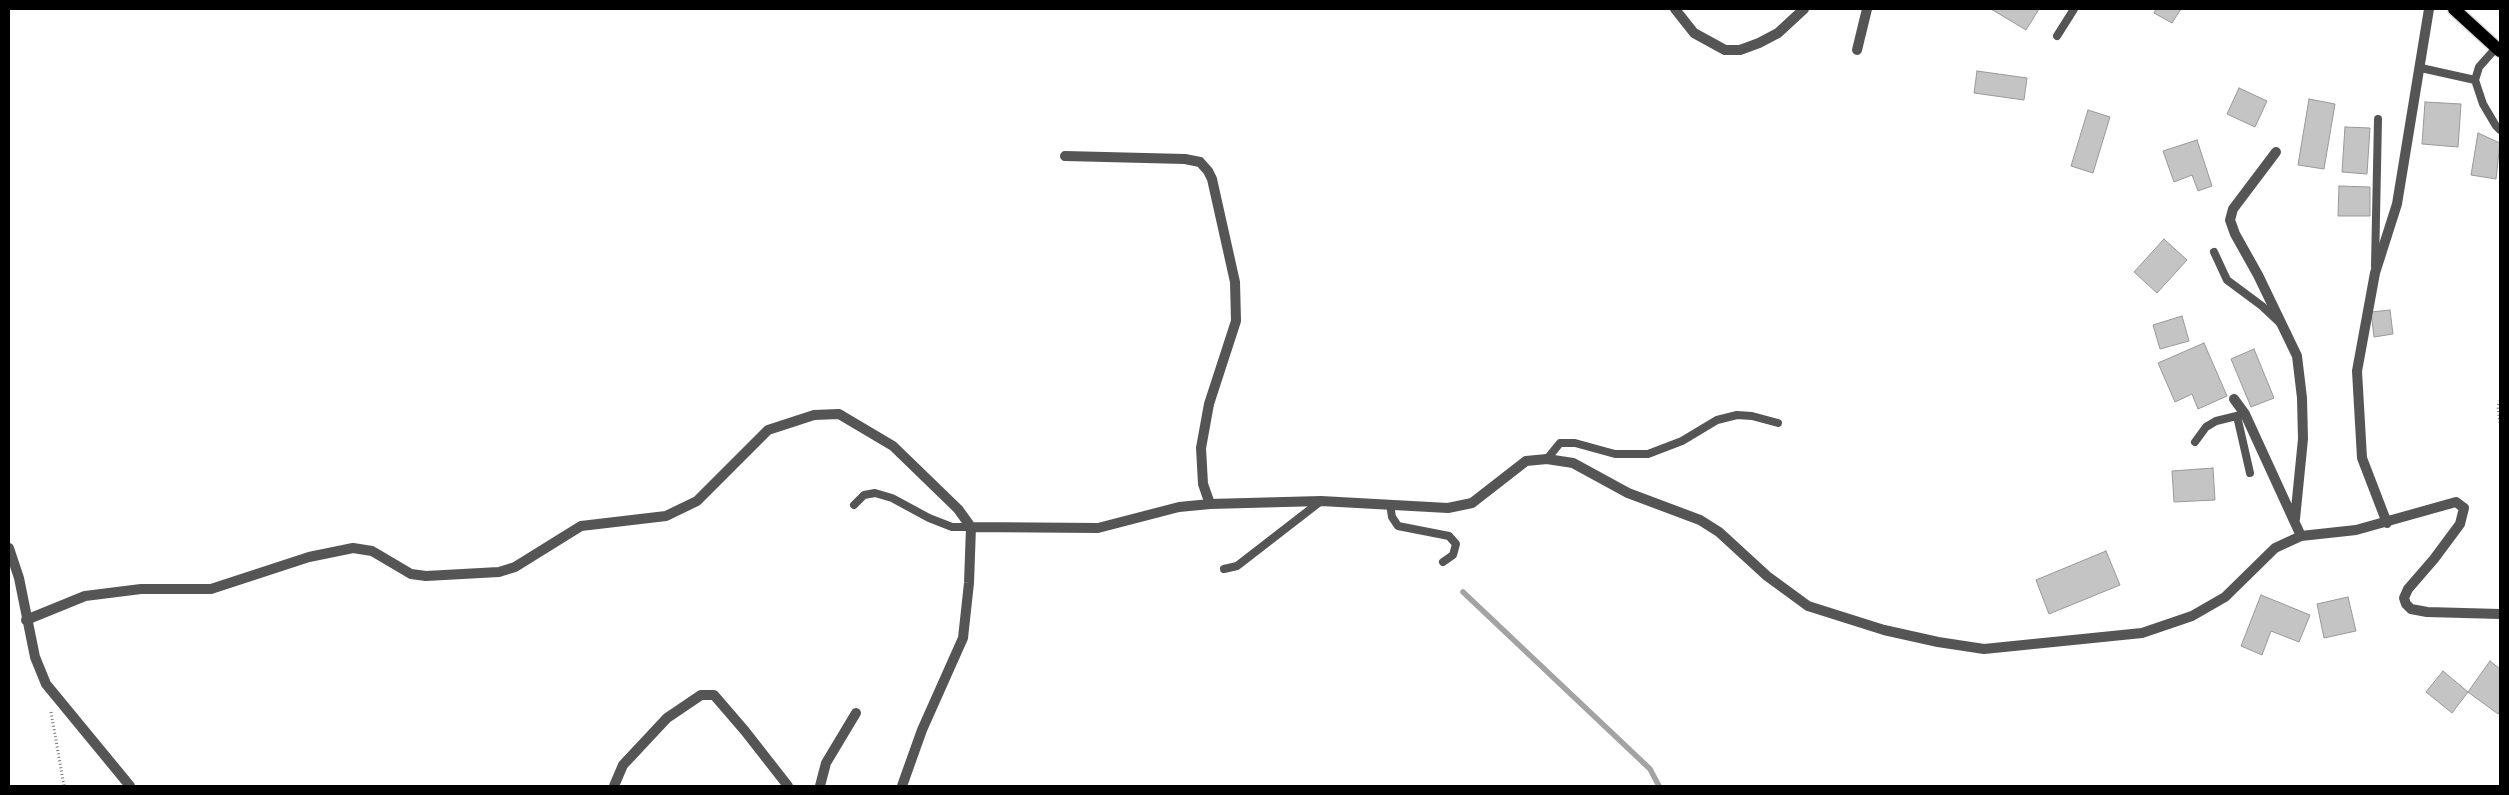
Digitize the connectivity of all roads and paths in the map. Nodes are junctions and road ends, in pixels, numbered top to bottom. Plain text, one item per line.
1 (1675, 9) edge
2 (1804, 9) edge
3 (1867, 9) edge
4 (2074, 9) edge
5 (2429, 9) edge
6 (2454, 9) edge
7 (2057, 36) dead end
8 (1857, 50) dead end
9 (2498, 50) edge
10 (2421, 68) junction
11 (2475, 80) junction
12 (2378, 119) dead end
13 (2500, 130) edge
14 (2276, 152) dead end
15 (1065, 156) dead end
16 (2214, 252) dead end
17 (2375, 273) junction
18 (2281, 324) junction
19 (2234, 399) dead end
20 (2500, 401) edge
21 (2241, 415) junction
22 (1778, 423) dead end
23 (2500, 424) edge
24 (2195, 442) dead end
25 (1547, 459) junction
26 (2250, 473) dead end
27 (1321, 500) junction
28 (1210, 504) junction
29 (1390, 504) junction
30 (854, 505) dead end
31 (2295, 519) junction
32 (2387, 523) junction
33 (971, 527) junction
34 (2302, 536) junction
35 (9, 548) edge
36 (1443, 562) dead end
37 (1224, 570) dead end
38 (2500, 614) edge
39 (26, 620) junction
40 (46, 684) junction
41 (856, 713) dead end
42 (64, 786) edge
43 (130, 786) edge
44 (614, 786) edge
45 (788, 786) edge
46 (820, 786) edge
47 (902, 786) edge

1 - 2 street
3 - 8 street
4 - 7 lane
5 - 10 street
6 - 9 main road
9 - 11 lane
10 - 11 lane
10 - 17 street
11 - 13 lane
12 - 17 lane
14 - 18 street
15 - 28 street
16 - 18 lane
17 - 32 street
18 - 31 street
19 - 21 street
20 - 23 path
21 - 24 lane
21 - 26 lane
21 - 31 street
22 - 25 lane
25 - 29 street
25 - 34 street
27 - 28 street
27 - 29 street
27 - 37 lane
28 - 33 street
29 - 36 lane
30 - 33 lane
31 - 34 street
32 - 34 street
32 - 38 street
33 - 39 street
33 - 47 street
35 - 39 street
39 - 40 street
40 - 42 path
40 - 43 street
41 - 46 street
44 - 45 street

